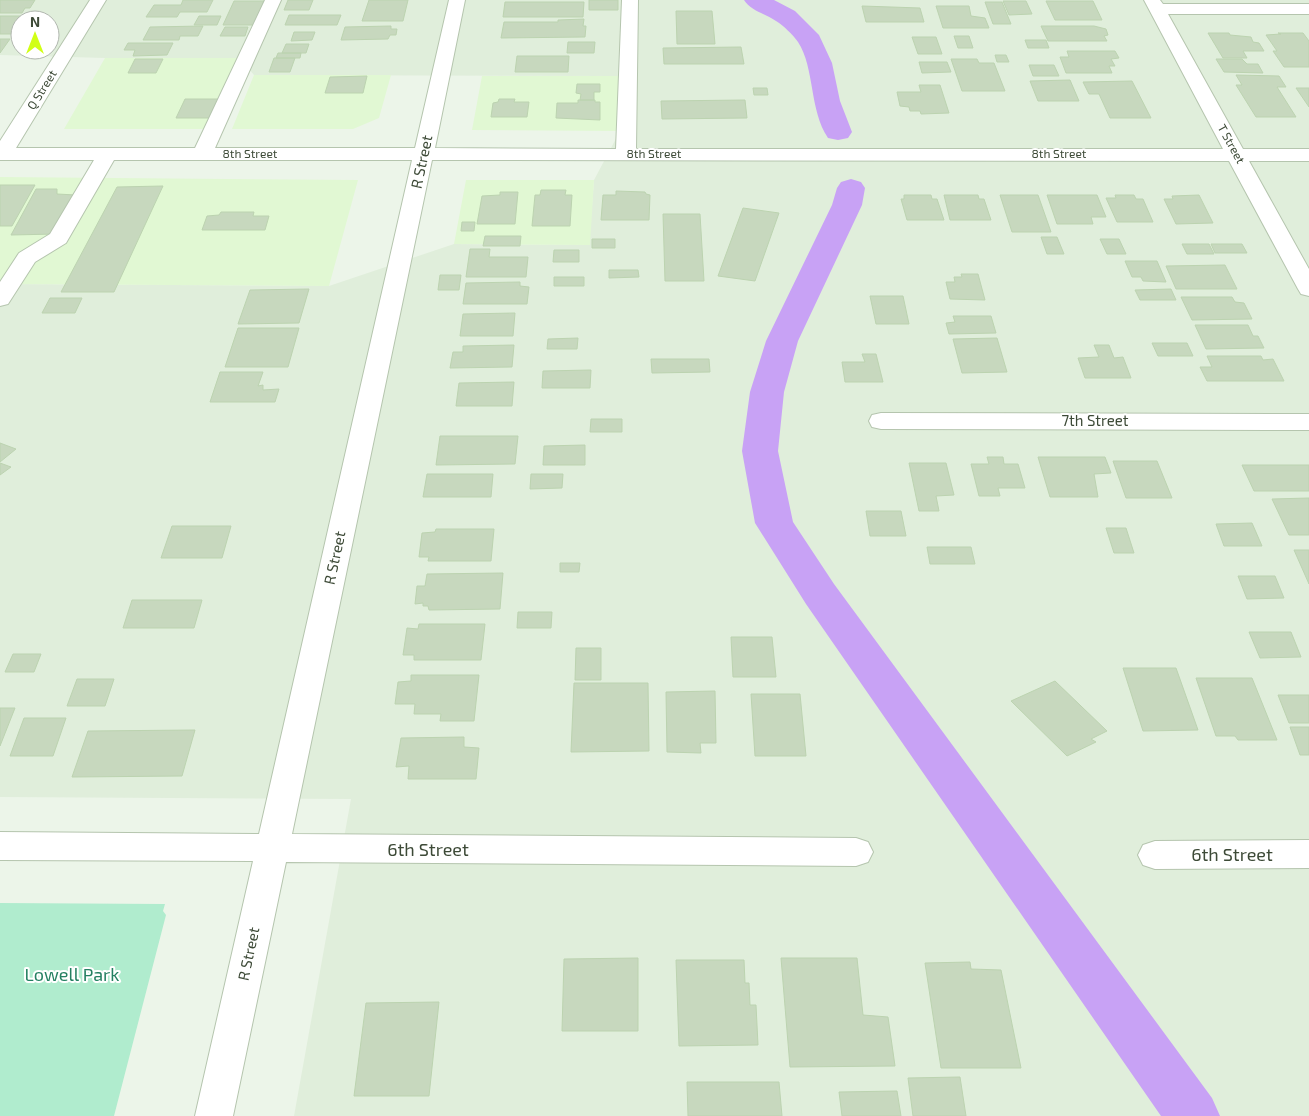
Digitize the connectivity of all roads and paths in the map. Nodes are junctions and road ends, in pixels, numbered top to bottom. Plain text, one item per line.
1 (98, 0) edge
2 (273, 0) edge
3 (456, 0) edge
4 (630, 0) edge
5 (1154, 4) edge
6 (1309, 9) edge
7 (424, 153) junction
8 (1, 154) edge
9 (108, 154) junction
10 (202, 154) junction
11 (626, 154) junction
12 (1236, 155) junction
13 (1309, 155) edge
14 (1309, 289) edge
15 (0, 299) edge
16 (881, 420) dead end
17 (1309, 422) edge
18 (0, 846) edge
19 (271, 849) junction
20 (856, 852) dead end
21 (1309, 854) edge
22 (1155, 855) dead end
23 (214, 1116) edge

1 - 8 street, Q Street
2 - 10 street
3 - 7 street, R Street
4 - 11 street
5 - 6 street
5 - 12 street, T Street
7 - 10 street, 8th Street
7 - 11 street, 8th Street
7 - 19 street, R Street
8 - 9 street, 8th Street
9 - 10 street, 8th Street
9 - 15 street
11 - 12 street, 8th Street
12 - 13 street, 8th Street
12 - 14 street, T Street
16 - 17 street, 7th Street
18 - 19 street, 6th Street
19 - 20 street, 6th Street
19 - 23 street, R Street
21 - 22 street, 6th Street

